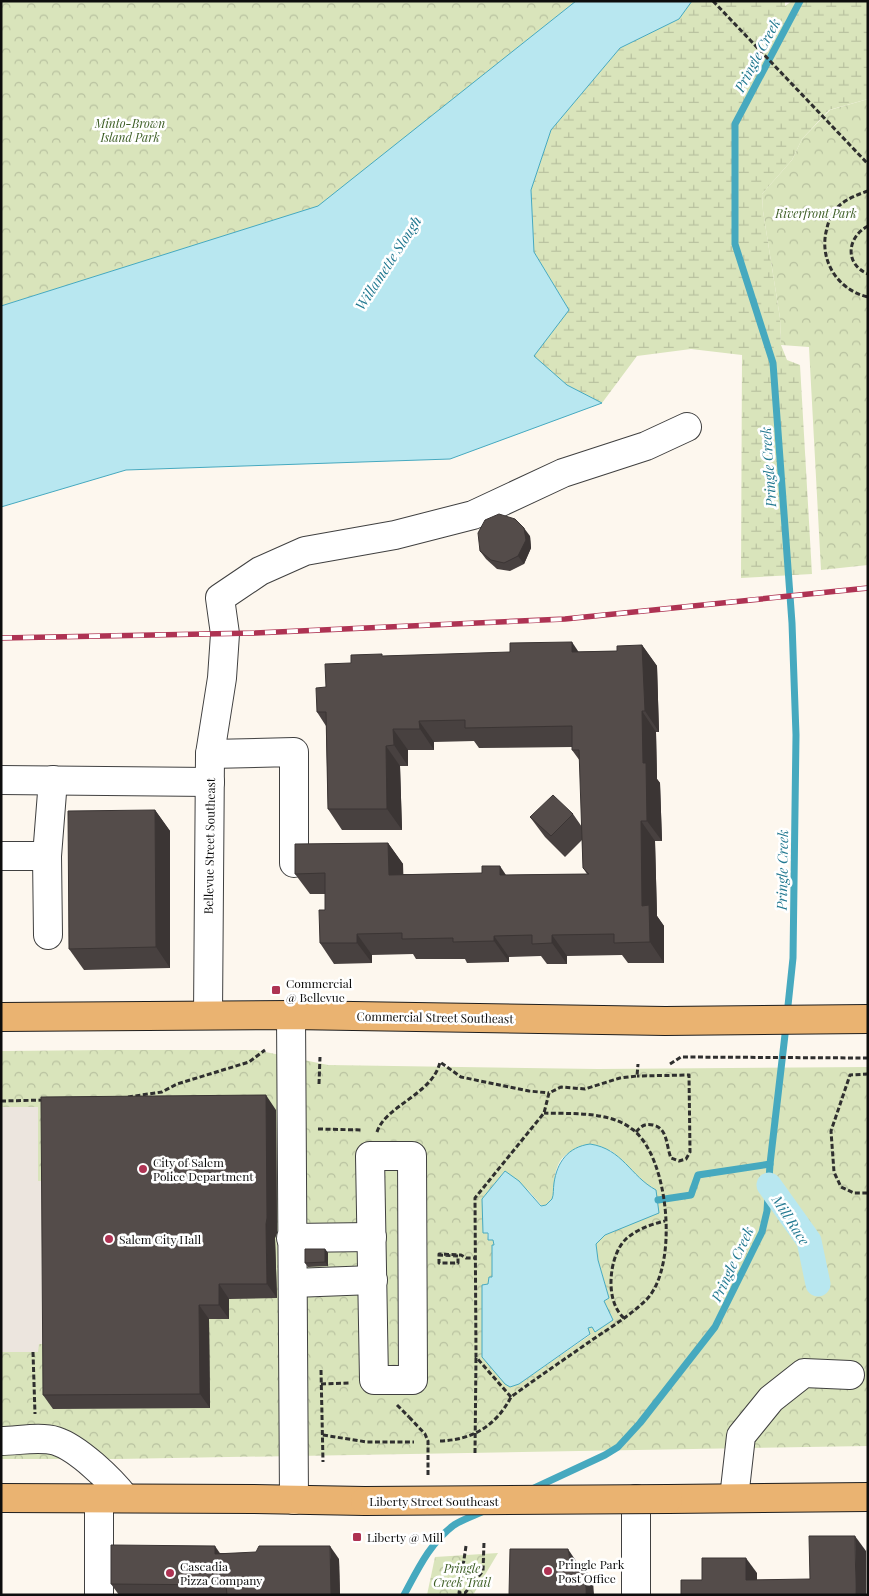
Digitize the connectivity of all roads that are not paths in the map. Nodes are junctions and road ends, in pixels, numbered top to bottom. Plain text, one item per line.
1 (687, 427) dead end
2 (210, 754) junction
3 (1, 780) edge
4 (53, 780) junction
5 (210, 782) junction
6 (1, 856) edge
7 (47, 856) junction
8 (294, 863) edge
9 (48, 935) dead end
10 (208, 1015) junction
11 (291, 1015) junction
12 (1, 1017) edge
13 (868, 1019) edge
14 (372, 1237) junction
15 (291, 1238) junction
16 (373, 1280) junction
17 (293, 1283) junction
18 (850, 1375) dead end
19 (1, 1441) edge
20 (868, 1497) edge
21 (1, 1498) edge
22 (112, 1498) junction
23 (734, 1498) junction
24 (636, 1499) junction
25 (294, 1500) junction
26 (99, 1595) edge
27 (636, 1595) edge

1 - 2 street, Bellevue Street Southeast
2 - 5 street, Bellevue Street Southeast
2 - 8 street
3 - 4 street
4 - 5 street
4 - 7 street
5 - 10 street, Bellevue Street Southeast
6 - 7 street
7 - 9 street
10 - 11 main road, Commercial Street Southeast
10 - 12 main road, Commercial Street Southeast
11 - 13 main road, Commercial Street Southeast
11 - 15 street
14 - 15 street
14 - 16 street
14 - 16 street
15 - 17 street
16 - 17 street
17 - 25 street
18 - 23 street
19 - 22 street
20 - 23 main road, Liberty Street Southeast
21 - 22 main road, Liberty Street Southeast
22 - 25 main road, Liberty Street Southeast
22 - 26 street
23 - 24 main road, Liberty Street Southeast, bridge
24 - 25 main road, Liberty Street Southeast, bridge
24 - 27 street

